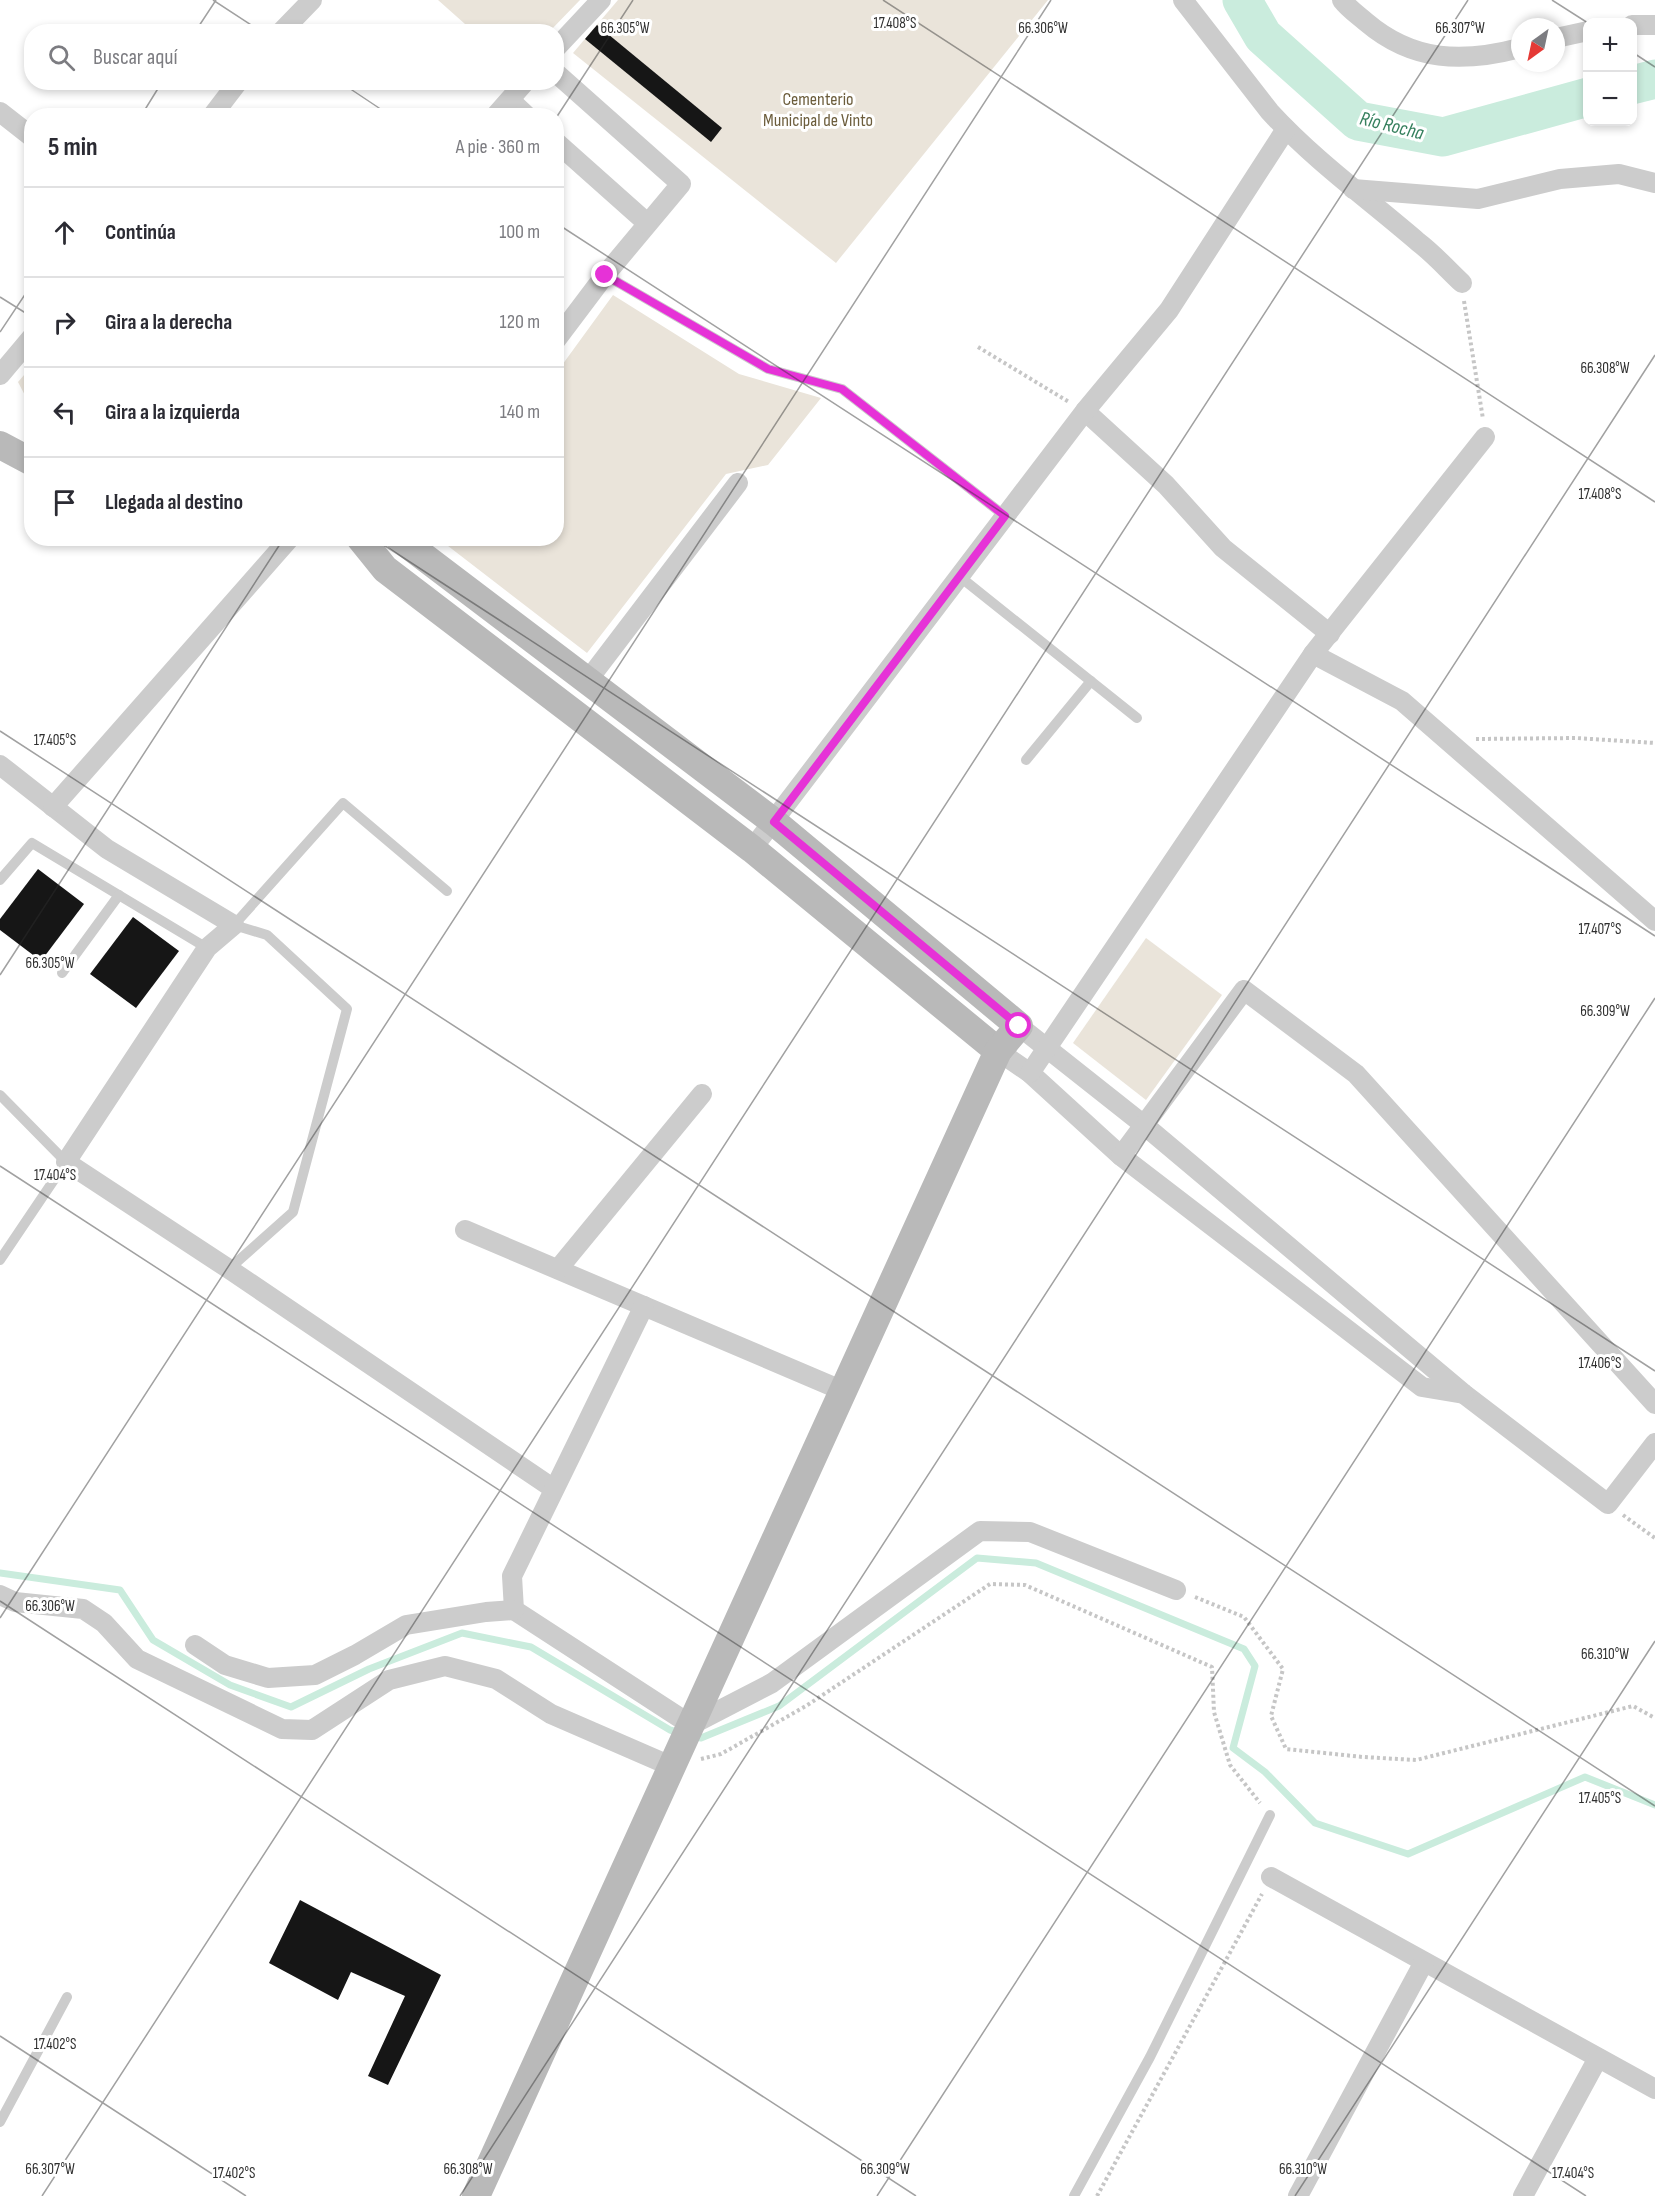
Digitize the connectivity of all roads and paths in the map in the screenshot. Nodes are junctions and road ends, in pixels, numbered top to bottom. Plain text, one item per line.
1 (312, 0) edge
2 (601, 0) edge
3 (1184, 0) edge
4 (1342, 0) edge
5 (290, 24) edge
6 (1637, 25) edge
7 (1655, 25) edge
8 (1583, 32) edge
9 (1565, 36) edge
10 (564, 39) edge
11 (1511, 49) edge
12 (564, 80) edge
13 (232, 90) edge
14 (518, 90) edge
15 (510, 100) junction
16 (218, 108) edge
17 (502, 108) edge
18 (518, 108) edge
19 (0, 112) edge
20 (1286, 129) junction
21 (24, 131) edge
22 (564, 149) edge
23 (1655, 183) edge
24 (1353, 189) junction
25 (647, 223) junction
26 (605, 275) junction
27 (1462, 283) joint
28 (564, 329) edge
29 (24, 346) edge
30 (978, 347) dead end
31 (0, 375) edge
32 (1085, 411) junction
33 (1485, 437) joint
34 (0, 445) edge
35 (24, 458) edge
36 (738, 483) dead end
37 (1005, 516) junction
38 (283, 546) edge
39 (366, 546) edge
40 (400, 546) edge
41 (412, 546) edge
42 (384, 569) junction
43 (959, 576) junction
44 (1330, 634) junction
45 (1313, 654) junction
46 (588, 680) junction
47 (1091, 681) junction
48 (1137, 718) dead end
49 (1446, 739) junction
50 (1655, 743) edge
51 (1026, 760) dead end
52 (0, 765) edge
53 (53, 807) junction
54 (774, 822) junction
55 (752, 849) junction
56 (0, 880) edge
57 (447, 891) dead end
58 (120, 895) junction
59 (1655, 921) edge
60 (234, 925) junction
61 (207, 948) junction
62 (62, 973) dead end
63 (1019, 1026) junction
64 (1047, 1050) junction
65 (998, 1051) junction
66 (1030, 1073) junction
67 (702, 1094) dead end
68 (0, 1095) edge
69 (1144, 1125) junction
70 (1121, 1156) junction
71 (66, 1162) junction
72 (465, 1230) dead end
73 (0, 1260) edge
74 (230, 1269) junction
75 (558, 1269) junction
76 (645, 1306) junction
77 (841, 1390) junction
78 (1464, 1394) junction
79 (1655, 1404) edge
80 (1655, 1443) edge
81 (554, 1489) junction
82 (1608, 1504) junction
83 (1655, 1538) edge
84 (1176, 1590) joint
85 (0, 1595) edge
86 (514, 1610) junction
87 (195, 1645) dead end
88 (1655, 1718) edge
89 (684, 1740) junction
90 (1270, 1815) joint
91 (1271, 1877) joint
92 (1424, 1962) junction
93 (67, 1997) dead end
94 (1598, 2058) junction
95 (1655, 2089) edge
96 (0, 2122) edge
97 (476, 2196) edge
98 (1074, 2196) edge
99 (1097, 2196) edge
100 (1298, 2196) edge
101 (1523, 2196) edge

1 - 5 street
2 - 10 street
3 - 20 street
4 - 11 street
6 - 7 street
8 - 9 street
12 - 25 street
13 - 16 street
14 - 15 street
15 - 17 street
15 - 18 street
19 - 21 street
20 - 24 street
20 - 32 street
22 - 25 street
23 - 24 street
24 - 27 street
25 - 26 street
26 - 28 street
26 - 37 lane
27 - 33 path
29 - 31 street
30 - 32 path
32 - 37 street
32 - 44 street
33 - 44 street
34 - 35 street
36 - 46 street
37 - 43 street
38 - 53 street
39 - 42 street
40 - 42 street
41 - 46 street
42 - 55 street
43 - 47 lane
43 - 54 street
44 - 45 street
45 - 49 street
45 - 64 street
46 - 54 street
47 - 48 lane
47 - 51 lane
49 - 50 path
49 - 59 street
52 - 53 street
53 - 60 street
54 - 55 street
54 - 63 street
55 - 65 street
56 - 58 lane
57 - 60 lane
58 - 61 lane
58 - 62 lane
60 - 61 street
60 - 74 lane
61 - 71 street
63 - 64 street
63 - 65 street
64 - 66 street
64 - 69 street
65 - 66 street
65 - 77 street
66 - 70 street
67 - 75 street
68 - 71 lane
69 - 70 street
69 - 78 street
69 - 79 street
70 - 78 street
71 - 73 lane
71 - 74 street
72 - 75 street
74 - 81 street
75 - 76 street
76 - 77 street
76 - 81 street
77 - 89 street
78 - 82 street
80 - 82 street
81 - 86 street
82 - 83 path
84 - 88 path
84 - 89 street
85 - 89 street
86 - 87 street
86 - 89 street
89 - 90 path
89 - 97 street
90 - 98 lane
91 - 92 street
91 - 99 path
92 - 94 street
92 - 100 street
93 - 96 lane
94 - 95 street
94 - 101 street

